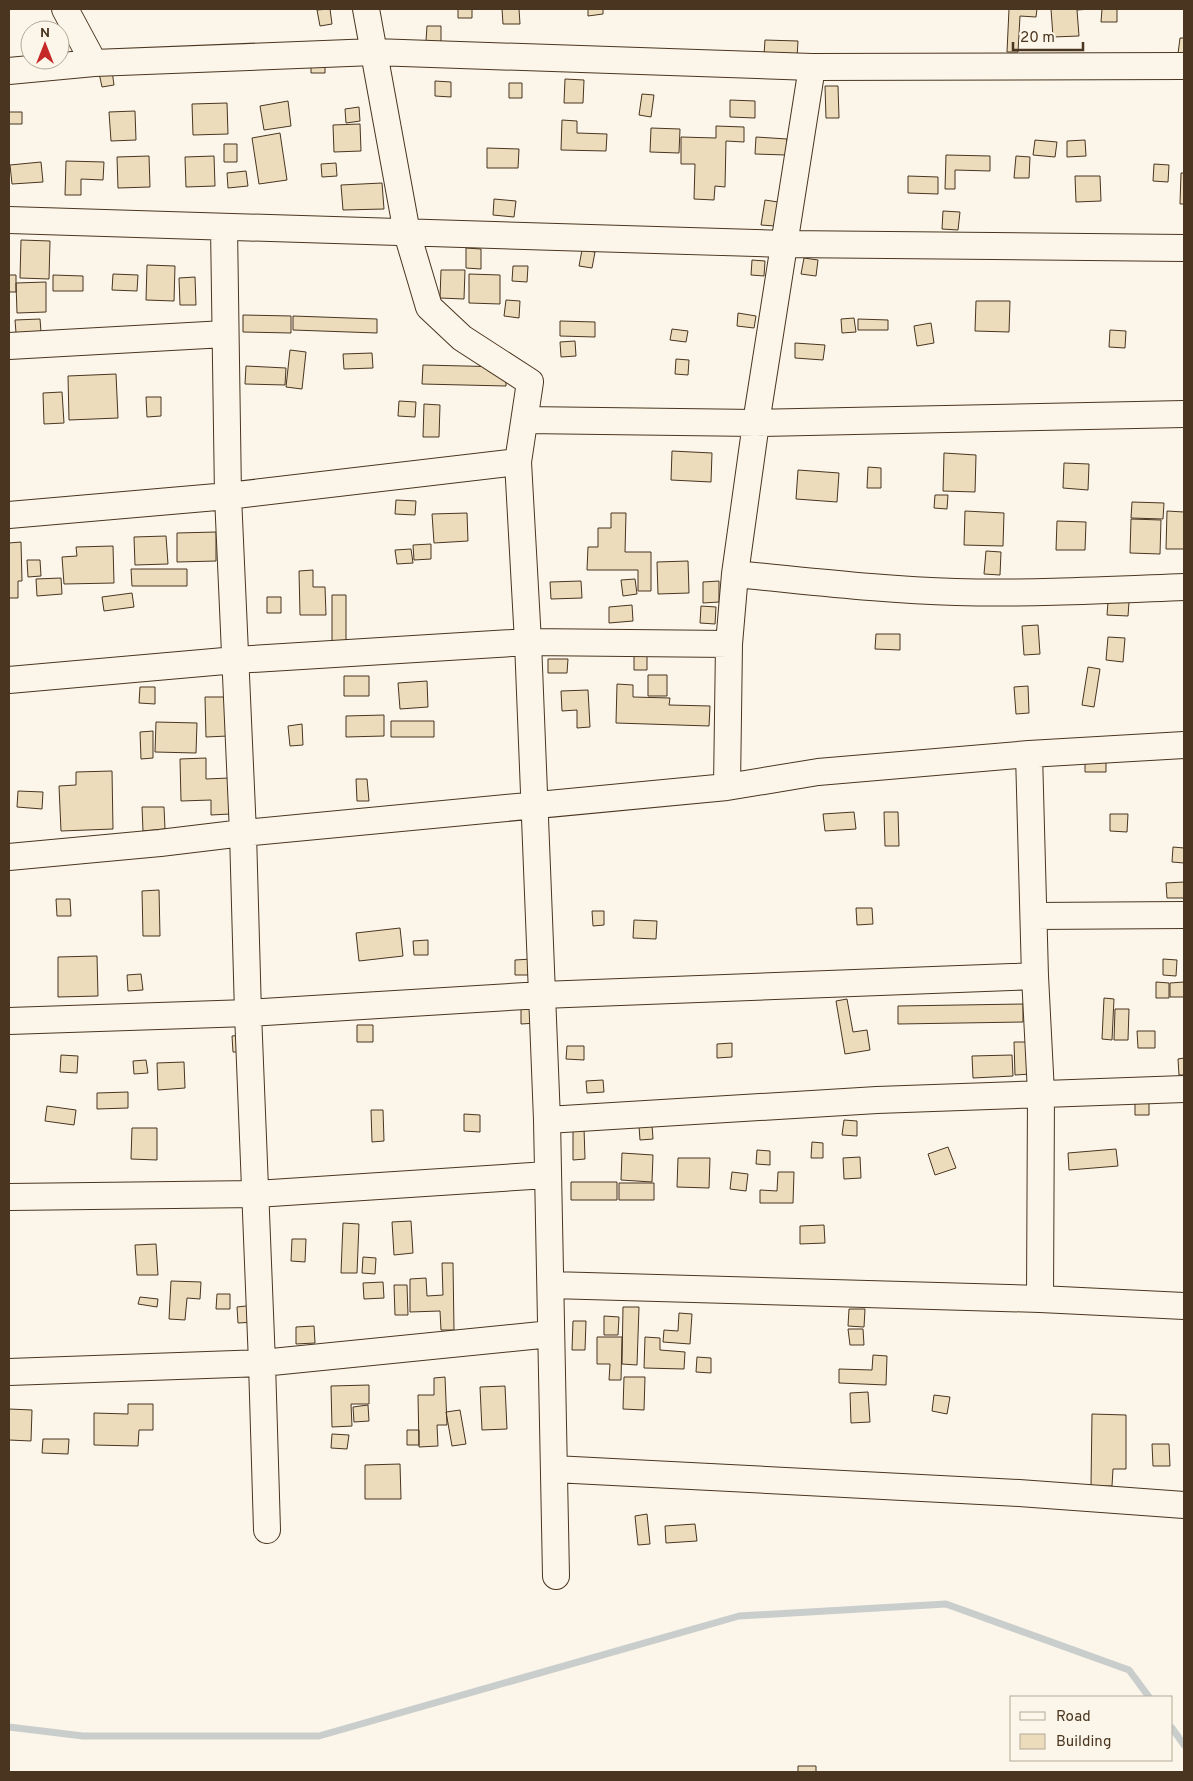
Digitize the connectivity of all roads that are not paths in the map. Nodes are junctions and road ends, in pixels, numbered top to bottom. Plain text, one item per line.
1 (65, 9) edge
2 (366, 9) edge
3 (374, 52) junction
4 (94, 63) junction
5 (1184, 66) edge
6 (812, 67) junction
7 (9, 71) edge
8 (9, 220) edge
9 (224, 227) junction
10 (407, 233) junction
11 (785, 244) junction
12 (1184, 248) edge
13 (225, 334) junction
14 (9, 346) edge
15 (1184, 414) edge
16 (525, 420) junction
17 (756, 423) junction
18 (518, 462) junction
19 (228, 496) junction
20 (9, 514) edge
21 (735, 574) junction
22 (1184, 587) edge
23 (528, 642) junction
24 (729, 644) junction
25 (236, 660) junction
26 (9, 680) edge
27 (1184, 745) edge
28 (1029, 754) junction
29 (727, 788) junction
30 (533, 806) junction
31 (243, 833) junction
32 (9, 856) edge
33 (1184, 914) edge
34 (1034, 916) junction
35 (1035, 976) junction
36 (542, 995) junction
37 (248, 1013) junction
38 (9, 1021) edge
39 (1184, 1089) edge
40 (1041, 1093) junction
41 (547, 1120) junction
42 (547, 1175) junction
43 (256, 1194) junction
44 (9, 1197) edge
45 (551, 1285) junction
46 (1040, 1298) junction
47 (1184, 1306) edge
48 (552, 1334) junction
49 (262, 1363) junction
50 (9, 1372) edge
51 (554, 1469) junction
52 (1184, 1505) edge
53 (267, 1530) dead end
54 (556, 1576) dead end

1 - 4 street
2 - 3 street
3 - 4 street
3 - 6 street
3 - 10 street
4 - 7 street
5 - 6 street
6 - 11 street
8 - 9 street
9 - 10 street
9 - 13 street
10 - 11 street
10 - 16 street
11 - 12 street
11 - 17 street
13 - 14 street
13 - 19 street
15 - 17 street
16 - 17 street
16 - 18 street
17 - 21 street
18 - 19 street
18 - 23 street
19 - 20 street
19 - 25 street
21 - 22 street
21 - 24 street
23 - 24 street
23 - 25 street
23 - 30 street
24 - 29 street
25 - 26 street
25 - 31 street
27 - 28 street
28 - 29 street
28 - 34 street
29 - 30 street
30 - 31 street
30 - 36 street
31 - 32 street
31 - 37 street
33 - 34 street
34 - 35 street
35 - 36 street
35 - 40 street
36 - 37 street
36 - 41 street
37 - 38 street
37 - 43 street
39 - 40 street
40 - 41 street
40 - 46 street
41 - 42 street
42 - 43 street
42 - 45 street
43 - 44 street
43 - 49 street
45 - 46 street
45 - 48 street
46 - 47 street
48 - 49 street
48 - 51 street
49 - 50 street
49 - 53 street
51 - 52 street
51 - 54 street

